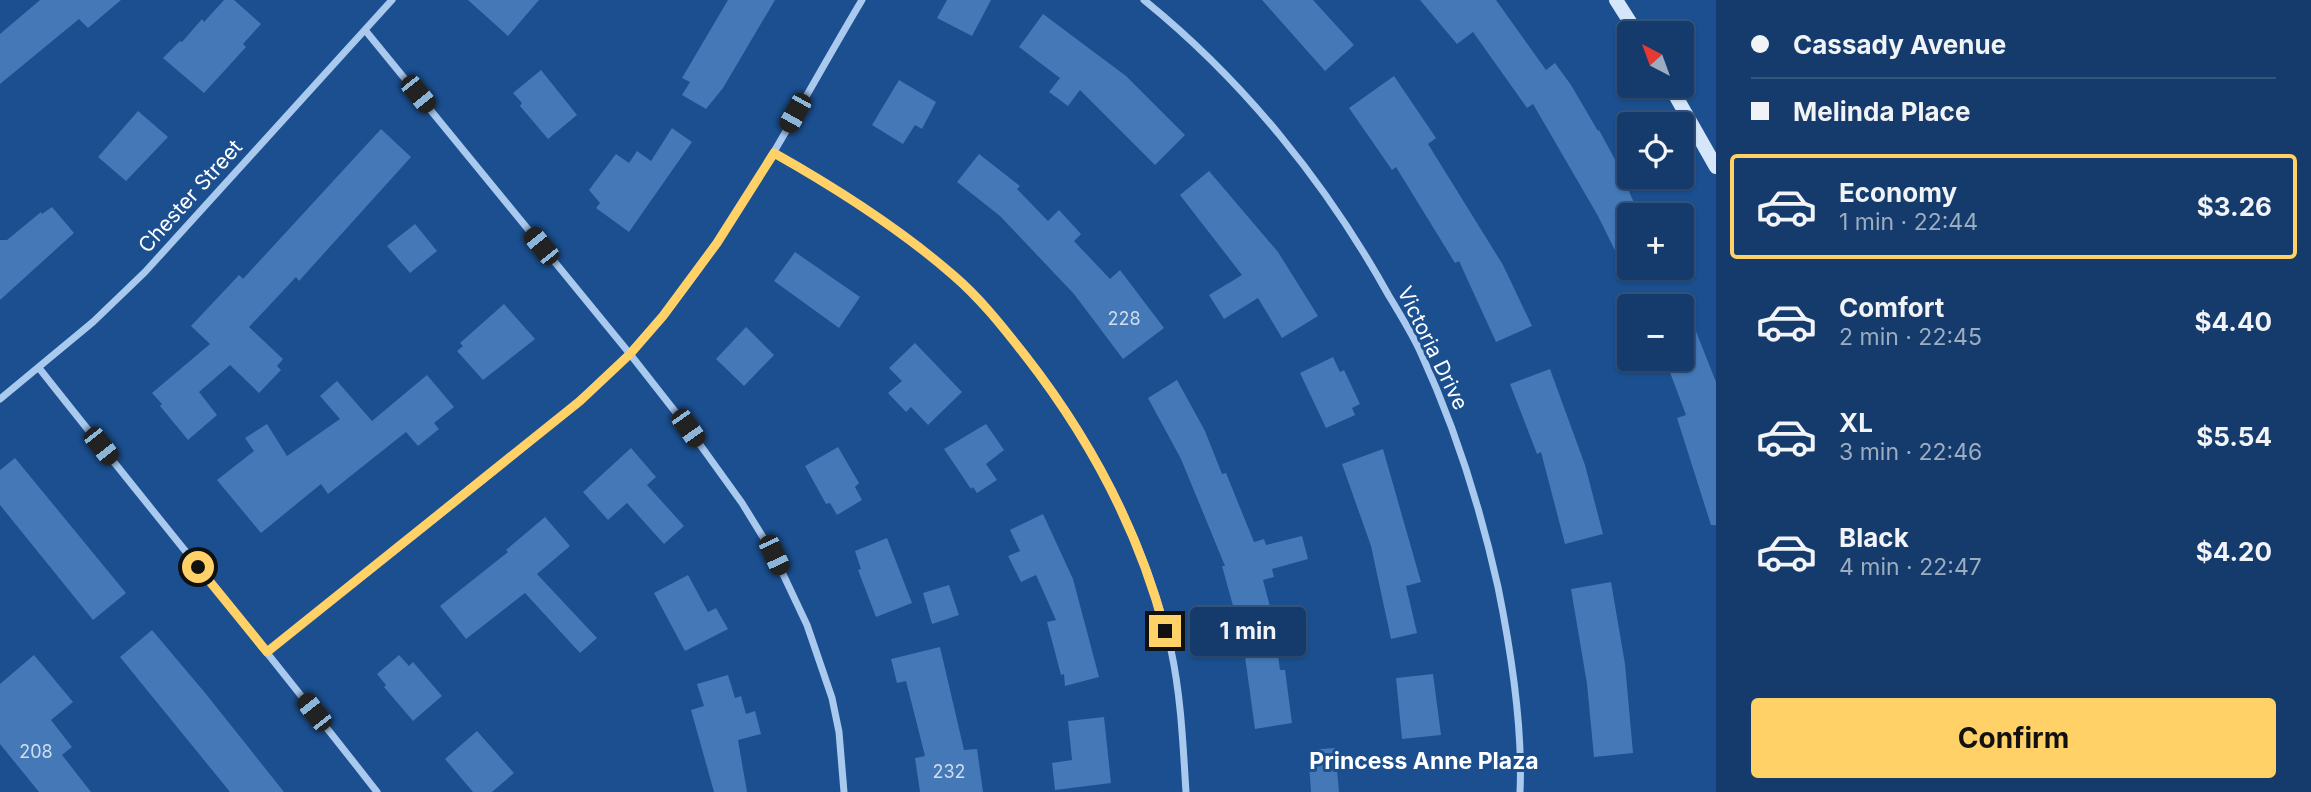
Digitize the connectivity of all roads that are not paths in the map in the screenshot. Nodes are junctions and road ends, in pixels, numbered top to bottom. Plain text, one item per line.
1 (392, 0) edge
2 (862, 0) edge
3 (1144, 0) edge
4 (1616, 0) edge
5 (1629, 21) edge
6 (365, 30) junction
7 (1677, 98) edge
8 (774, 153) junction
9 (1716, 167) edge
10 (630, 354) junction
11 (39, 368) junction
12 (0, 399) edge
13 (267, 652) junction
14 (377, 792) edge
15 (844, 792) edge
16 (1186, 792) edge
17 (1520, 792) edge

1 - 6 street, Chester Street
2 - 8 street
3 - 17 street, Victoria Drive
4 - 5 main road
6 - 10 street
6 - 11 street, Chester Street
7 - 9 main road
8 - 10 street
8 - 16 street
10 - 13 street
10 - 15 street
11 - 12 street, Chester Street
11 - 13 street
13 - 14 street

